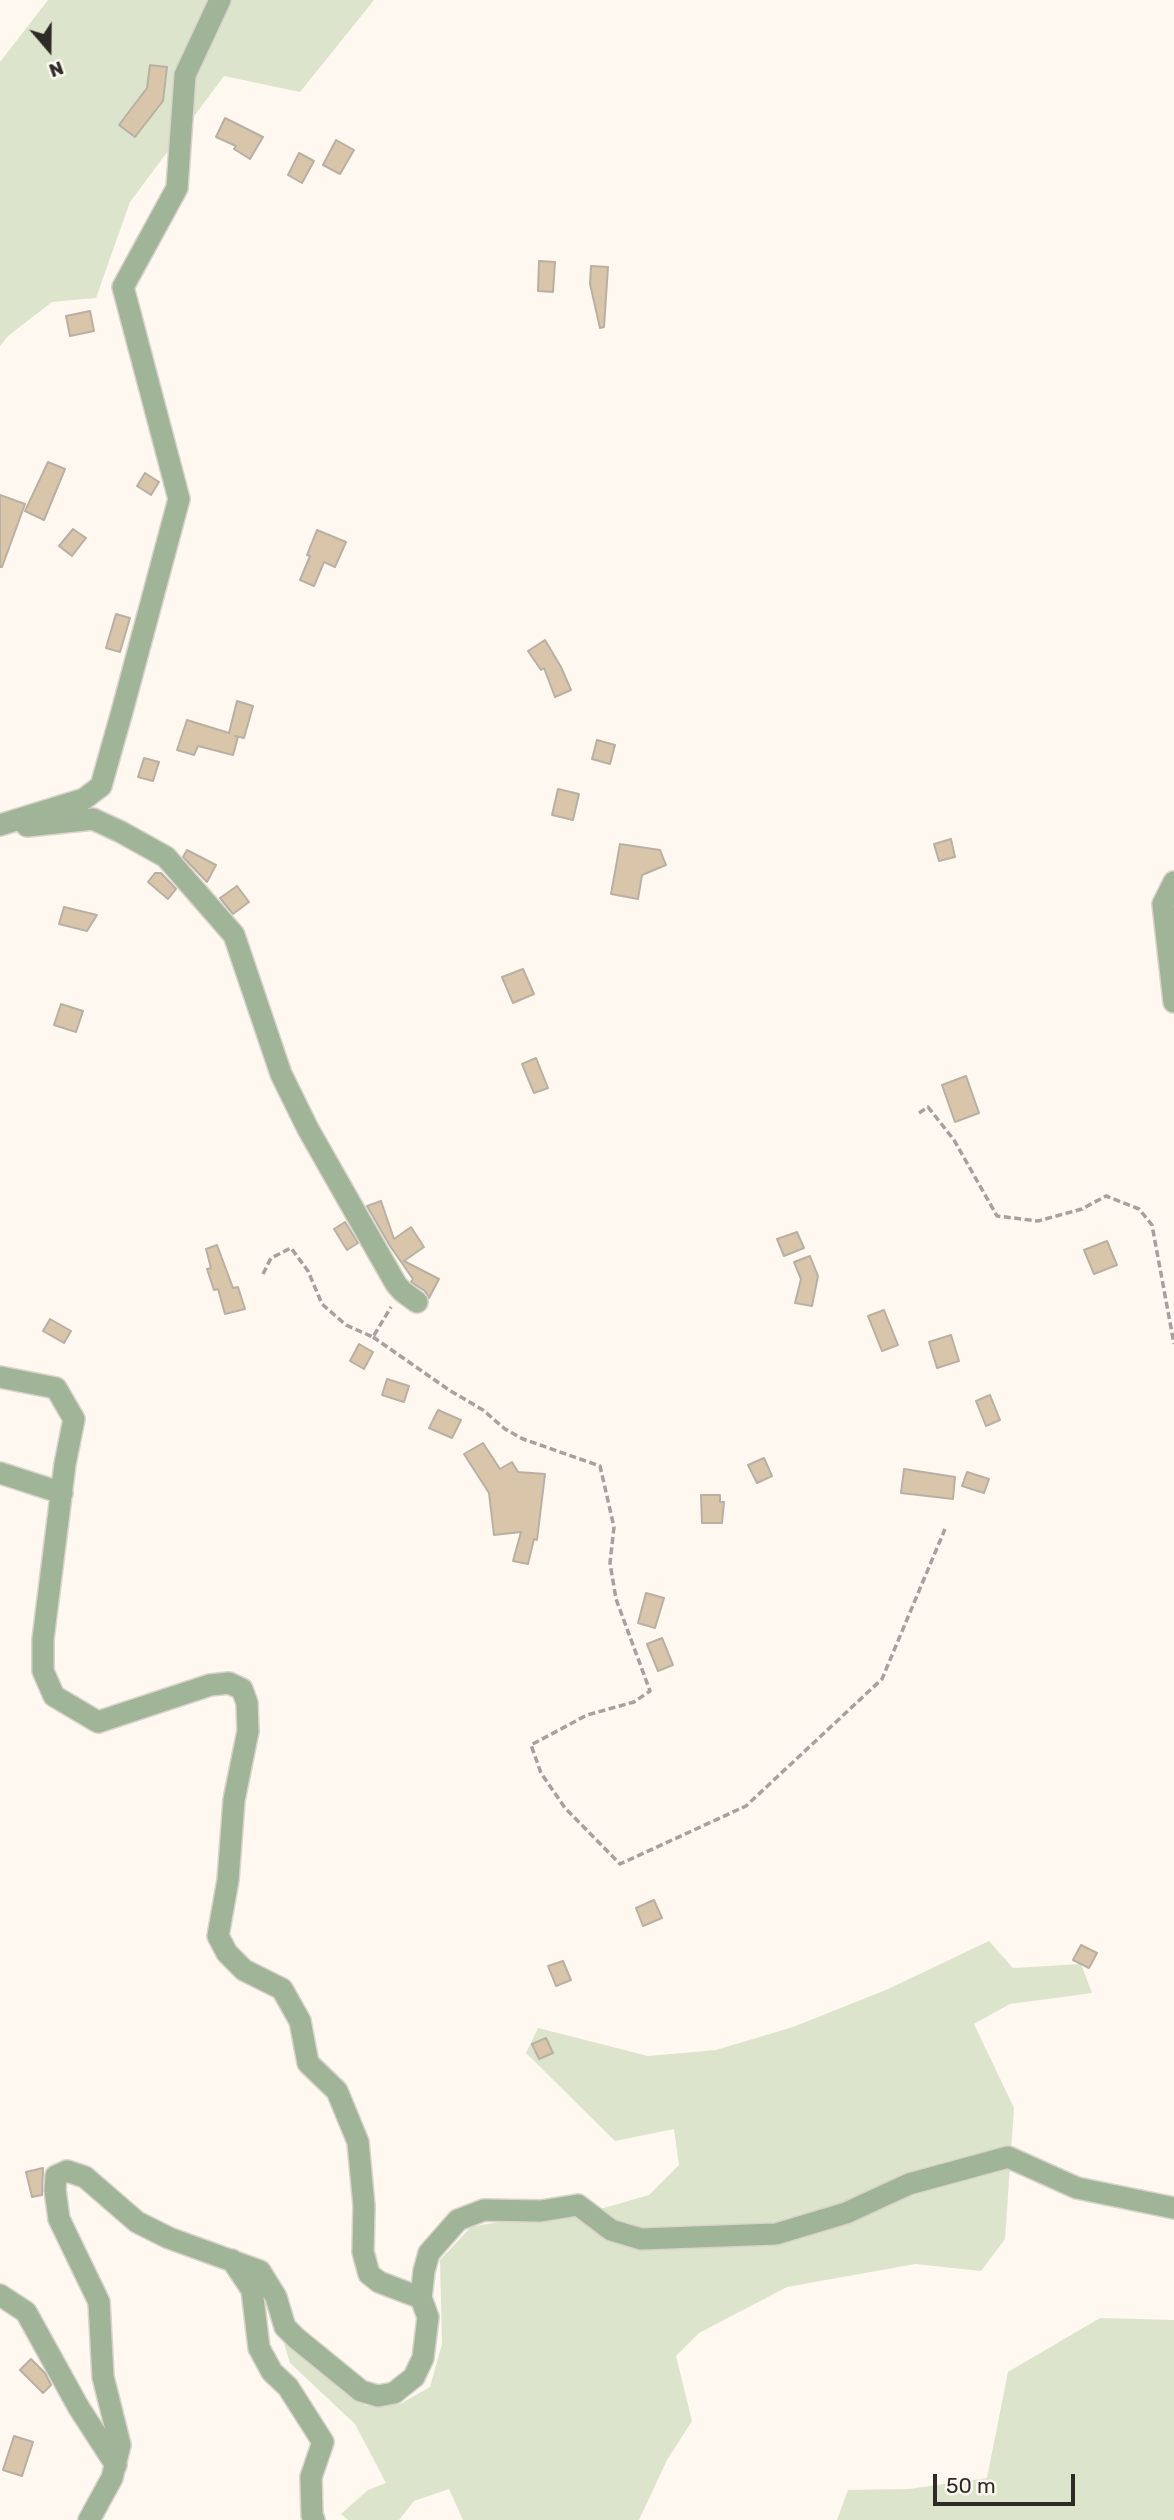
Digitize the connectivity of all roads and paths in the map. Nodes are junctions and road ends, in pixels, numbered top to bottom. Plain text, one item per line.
1 (220, 0) edge
2 (0, 826) edge
3 (1174, 882) edge
4 (1174, 1002) edge
5 (919, 1113) dead end
6 (263, 1274) dead end
7 (409, 1296) joint
8 (373, 1337) junction
9 (1174, 1344) edge
10 (0, 1377) edge
11 (0, 1473) edge
12 (62, 1493) junction
13 (945, 1529) dead end
14 (1174, 2208) edge
15 (232, 2260) junction
16 (0, 2295) edge
17 (421, 2298) junction
18 (116, 2465) junction
19 (89, 2520) edge
20 (314, 2520) edge

1 - 2 street
2 - 7 street
3 - 4 street
5 - 9 path
6 - 8 path
7 - 8 path
8 - 13 path
10 - 12 street
11 - 12 street
12 - 17 street
14 - 17 street
15 - 17 street
15 - 18 street
15 - 20 street
16 - 18 street
18 - 19 street

